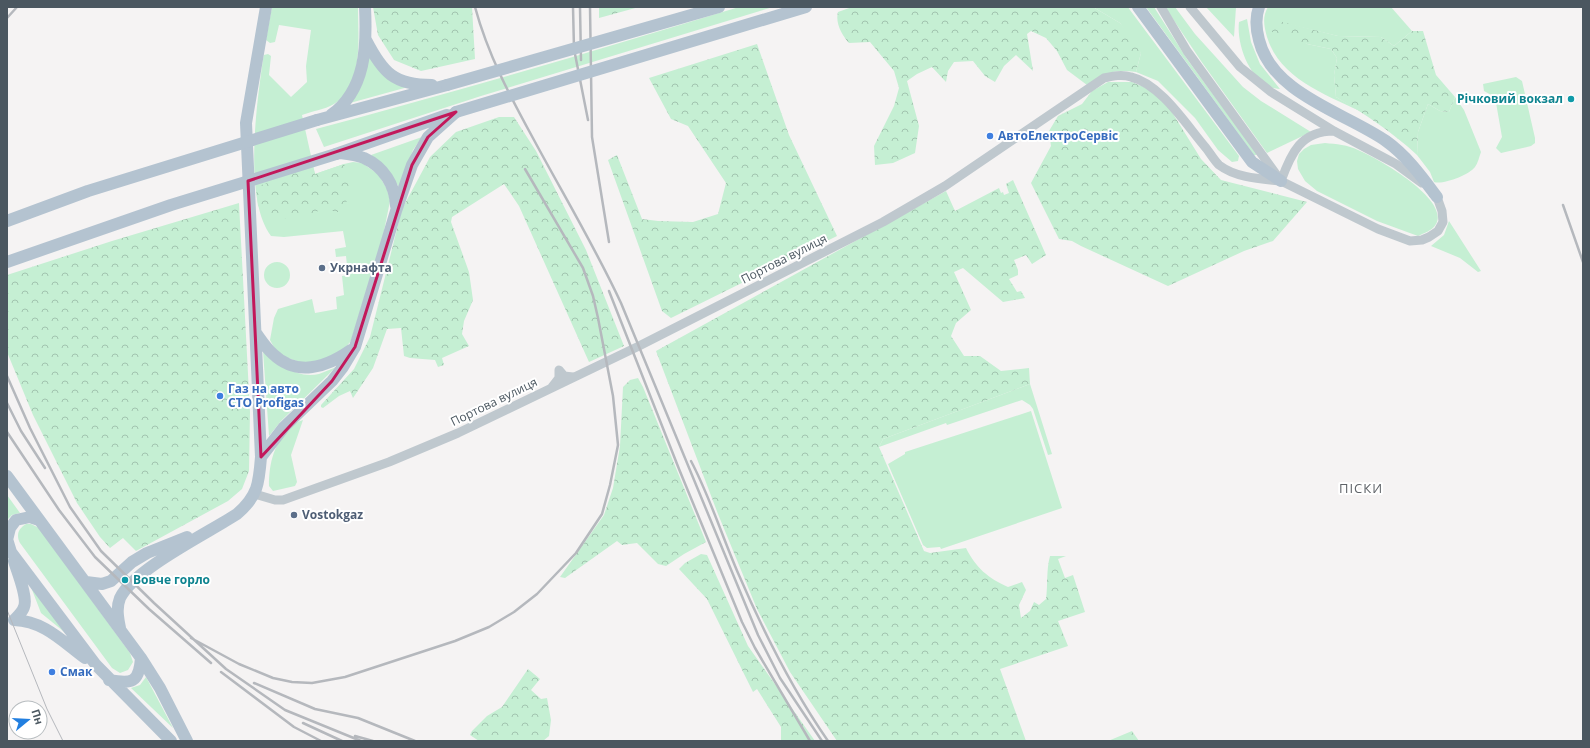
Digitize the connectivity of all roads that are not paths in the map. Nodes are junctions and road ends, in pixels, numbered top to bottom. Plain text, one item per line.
1 (266, 7) edge
2 (364, 7) edge
3 (719, 7) edge
4 (806, 7) edge
5 (1138, 7) edge
6 (1161, 7) edge
7 (1190, 7) edge
8 (1259, 7) edge
9 (366, 40) junction
10 (447, 85) junction
11 (456, 112) junction
12 (323, 118) junction
13 (1334, 131) junction
14 (338, 153) junction
15 (1281, 181) junction
16 (1437, 197) junction
17 (396, 211) junction
18 (7, 221) edge
19 (7, 262) edge
20 (256, 332) junction
21 (355, 347) junction
22 (573, 377) junction
23 (551, 388) junction
24 (261, 457) junction
25 (7, 476) edge
26 (255, 494) junction
27 (39, 520) junction
28 (215, 528) junction
29 (7, 539) edge
30 (11, 552) junction
31 (86, 582) junction
32 (120, 628) junction
33 (141, 658) junction
34 (96, 665) junction
35 (109, 680) junction
36 (171, 741) edge
37 (187, 741) edge

1 - 20 main road
2 - 9 main road
3 - 10 main road, bridge
4 - 11 main road, bridge
5 - 15 main road
6 - 15 street
7 - 13 street
8 - 16 main road
9 - 10 main road
9 - 12 main road
10 - 12 main road
11 - 14 main road
11 - 17 main road
12 - 18 main road, bridge
13 - 15 street
13 - 16 street
14 - 17 main road
14 - 19 main road, bridge
15 - 16 street
15 - 22 street, Портова вулиця
17 - 21 main road
20 - 21 main road
20 - 24 main road
21 - 24 main road
22 - 23 street, Портова вулиця
22 - 23 street
23 - 26 street, Портова вулиця
24 - 26 main road
25 - 27 main road
26 - 28 main road
27 - 29 main road
27 - 31 main road
28 - 31 main road
28 - 32 main road
29 - 30 main road
30 - 34 main road
30 - 34 main road
31 - 32 main road
32 - 33 main road
33 - 35 main road
33 - 37 main road
34 - 35 main road
35 - 36 main road

